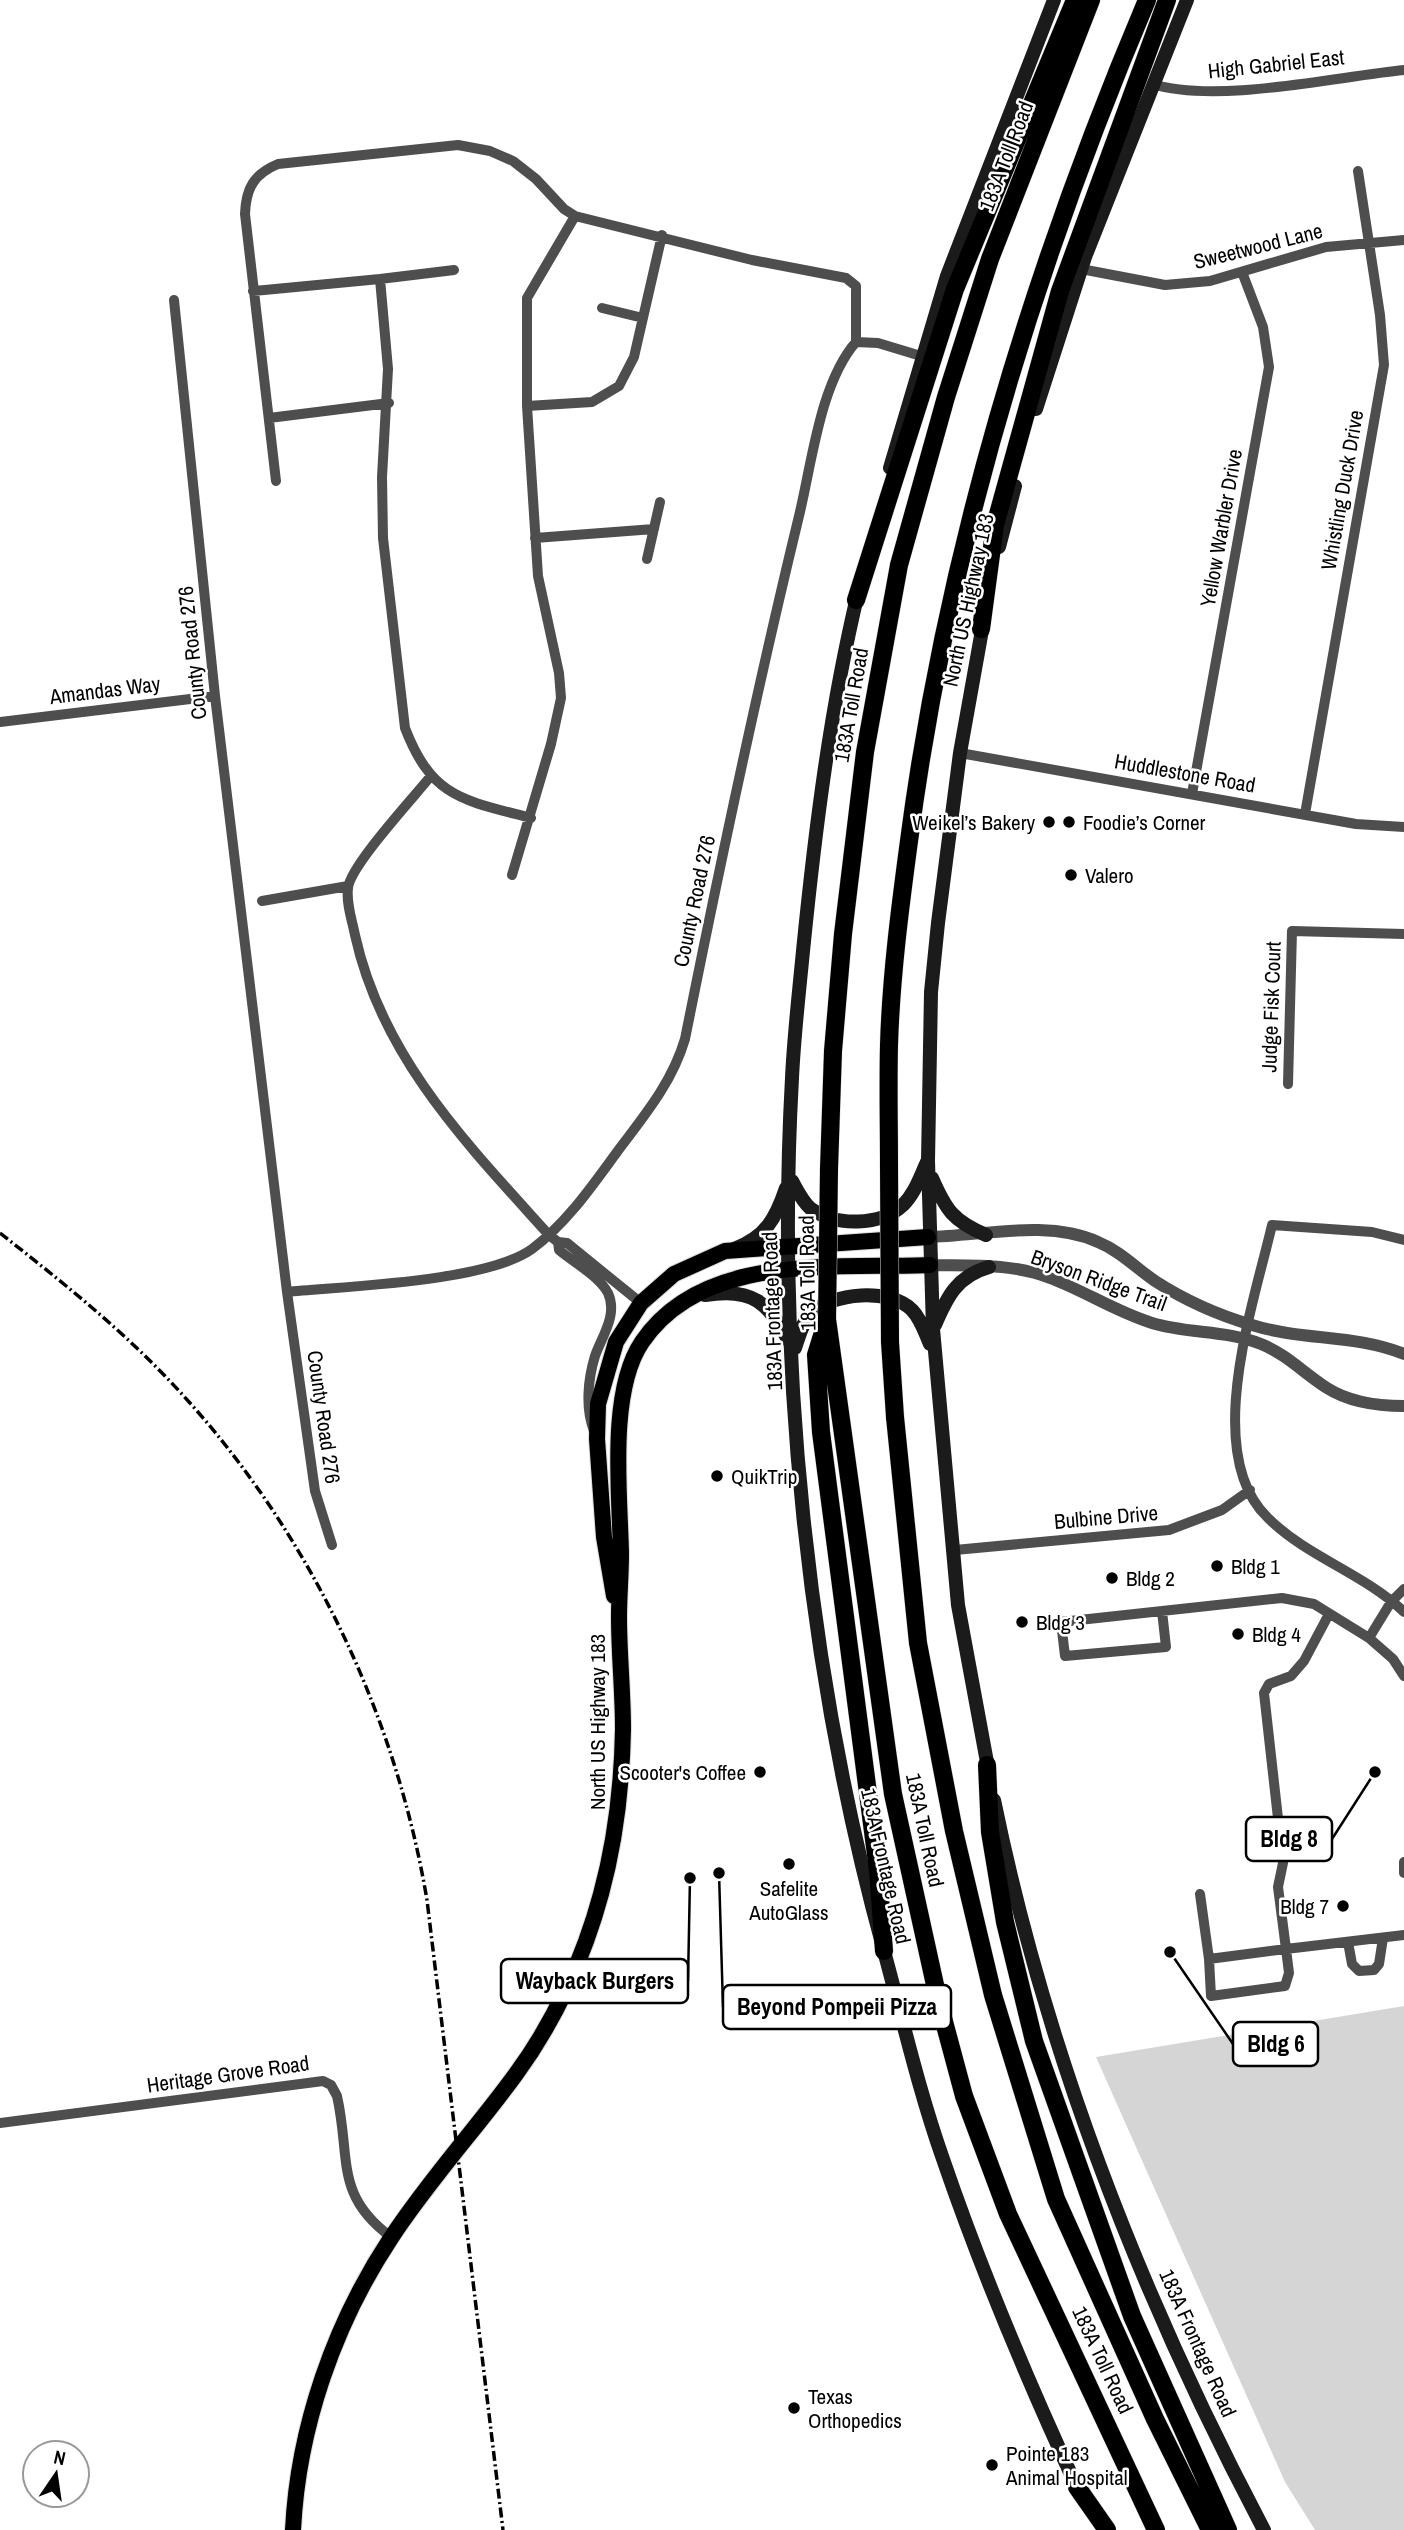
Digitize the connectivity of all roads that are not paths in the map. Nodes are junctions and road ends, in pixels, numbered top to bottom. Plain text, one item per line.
1 (1054, 0) edge
2 (1075, 0) edge
3 (1091, 0) edge
4 (1147, 0) edge
5 (1167, 0) edge
6 (1187, 0) edge
7 (1404, 70) edge
8 (1152, 85) junction
9 (1358, 171) dead end
10 (575, 216) junction
11 (662, 235) junction
12 (1404, 240) edge
13 (1368, 243) junction
14 (1081, 269) junction
15 (454, 270) dead end
16 (1242, 272) junction
17 (380, 279) junction
18 (253, 291) junction
19 (174, 300) dead end
20 (602, 307) dead end
21 (643, 318) junction
22 (856, 342) junction
23 (921, 356) junction
24 (388, 403) junction
25 (527, 406) junction
26 (269, 418) junction
27 (276, 481) dead end
28 (660, 502) dead end
29 (654, 529) junction
30 (535, 538) junction
31 (647, 559) dead end
32 (856, 600) junction
33 (981, 629) junction
34 (215, 696) junction
35 (0, 722) edge
36 (960, 752) junction
37 (430, 777) junction
38 (1192, 794) junction
39 (1305, 814) junction
40 (530, 818) junction
41 (1404, 827) edge
42 (512, 875) dead end
43 (348, 886) junction
44 (262, 901) dead end
45 (1404, 934) edge
46 (1288, 1084) dead end
47 (929, 1166) junction
48 (790, 1176) junction
49 (986, 1234) junction
50 (928, 1237) junction
51 (553, 1239) junction
52 (1404, 1240) edge
53 (790, 1246) junction
54 (733, 1250) junction
55 (930, 1265) junction
56 (989, 1267) junction
57 (790, 1270) junction
58 (287, 1292) junction
59 (690, 1298) junction
60 (641, 1304) junction
61 (827, 1319) junction
62 (1249, 1325) junction
63 (933, 1329) junction
64 (1245, 1339) junction
65 (638, 1348) junction
66 (792, 1352) junction
67 (1404, 1354) edge
68 (935, 1355) junction
69 (1404, 1406) edge
70 (597, 1439) junction
71 (1250, 1490) junction
72 (332, 1545) dead end
73 (955, 1550) junction
74 (1404, 1589) edge
75 (1391, 1602) junction
76 (1162, 1611) junction
77 (1404, 1612) edge
78 (1329, 1614) junction
79 (619, 1619) junction
80 (1369, 1638) junction
81 (1404, 1676) edge
82 (987, 1765) junction
83 (1404, 1862) edge
84 (1404, 1873) edge
85 (1200, 1894) dead end
86 (1404, 1935) edge
87 (1383, 1937) junction
88 (1348, 1942) junction
89 (1286, 1949) junction
90 (884, 1951) junction
91 (1209, 1959) junction
92 (0, 2123) edge
93 (391, 2237) junction
94 (1077, 2487) junction
95 (293, 2530) edge
96 (1097, 2530) edge
97 (1107, 2530) edge
98 (1156, 2530) edge
99 (1210, 2530) edge
100 (1228, 2530) edge
101 (1264, 2530) edge

1 - 23 main road
2 - 32 highway
3 - 61 highway, 183A Toll Road, bridge
4 - 99 highway, 183A Toll Road, bridge
5 - 33 highway
6 - 8 main road, North US Highway 183
7 - 8 street, High Gabriel East
8 - 14 main road, North US Highway 183
9 - 13 street, Whistling Duck Drive
10 - 11 street
10 - 18 street
10 - 25 street
11 - 21 street
11 - 22 street
12 - 13 street, Sweetwood Lane
13 - 16 street, Sweetwood Lane
13 - 39 street, Whistling Duck Drive
14 - 16 street, Sweetwood Lane
14 - 33 main road, North US Highway 183
15 - 17 street
16 - 38 street, Yellow Warbler Drive
17 - 18 street
17 - 24 street
18 - 26 street
19 - 34 street, County Road 276
20 - 21 street
21 - 25 street
22 - 23 street
22 - 51 street, County Road 276
23 - 32 main road
24 - 26 street
24 - 37 street
25 - 30 street
26 - 27 street
28 - 29 street
29 - 30 street
29 - 31 street
30 - 40 street
32 - 48 main road
33 - 36 main road, North US Highway 183
34 - 35 street, Amandas Way
34 - 58 street, County Road 276
36 - 38 street, Huddlestone Road
36 - 47 main road, North US Highway 183
37 - 40 street
37 - 43 street
38 - 39 street, Huddlestone Road
39 - 41 street, Huddlestone Road
40 - 42 street
43 - 44 street
43 - 51 street
45 - 46 street, Judge Fisk Court
47 - 48 main road
47 - 49 main road
47 - 50 main road, North US Highway 183
48 - 53 main road, 183A Frontage Road
48 - 54 main road
49 - 50 street, Bryson Ridge Trail
49 - 62 street, Bryson Ridge Trail
50 - 53 main road
50 - 55 main road, North US Highway 183
51 - 58 street, County Road 276
51 - 60 street
51 - 70 street
52 - 62 street
53 - 54 main road
53 - 57 main road, 183A Frontage Road
54 - 60 main road
55 - 56 street, Bryson Ridge Trail
55 - 57 main road, North US Highway 183
55 - 63 main road, 183A Frontage Road
56 - 63 main road
56 - 64 street, Bryson Ridge Trail
57 - 59 main road, North US Highway 183
57 - 66 main road, 183A Frontage Road
58 - 72 street, County Road 276
59 - 65 main road, North US Highway 183
59 - 66 main road
60 - 65 main road
60 - 70 main road
61 - 90 highway
61 - 98 highway, 183A Toll Road
62 - 64 street
62 - 67 street, Bryson Ridge Trail
63 - 68 main road, 183A Frontage Road
64 - 69 street, Bryson Ridge Trail
64 - 71 street
65 - 79 main road, North US Highway 183
66 - 68 main road
66 - 90 main road, 183A Frontage Road
68 - 73 main road, 183A Frontage Road
70 - 79 main road
71 - 73 street, Bulbine Drive
71 - 75 street
73 - 82 main road, 183A Frontage Road
74 - 75 street
75 - 77 street
75 - 80 street
76 - 76 street
76 - 78 street
78 - 80 street
78 - 89 street
79 - 93 main road, North US Highway 183
80 - 81 street
82 - 100 highway
82 - 101 main road, 183A Frontage Road
83 - 84 street
85 - 91 street
86 - 87 street
87 - 88 street
87 - 88 street
88 - 89 street
89 - 91 street
89 - 91 street
90 - 94 main road, 183A Frontage Road
92 - 93 street, Heritage Grove Road
93 - 95 main road, North US Highway 183
94 - 96 main road, 183A Frontage Road
94 - 97 highway

